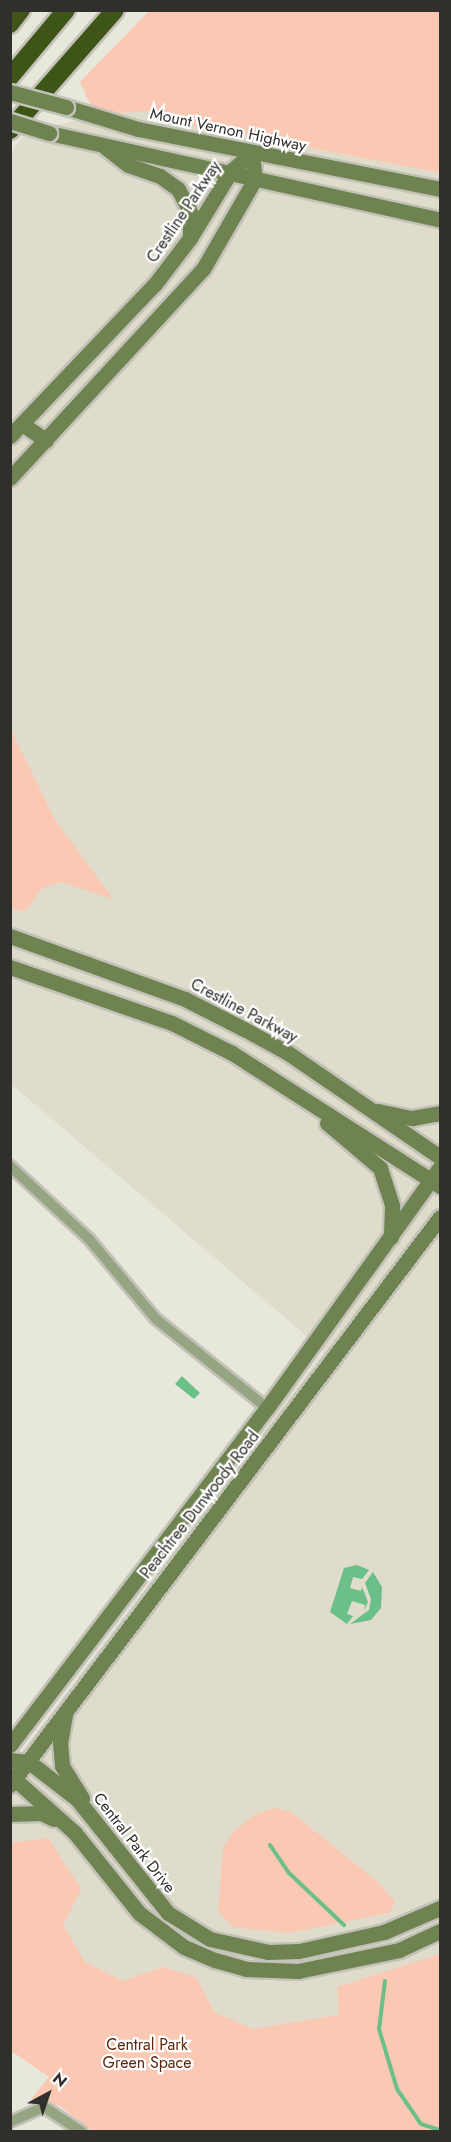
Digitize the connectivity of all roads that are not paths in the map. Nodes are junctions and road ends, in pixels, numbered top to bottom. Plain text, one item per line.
1 (21, 10) edge
2 (66, 10) edge
3 (115, 10) edge
4 (10, 24) edge
5 (10, 77) edge
6 (10, 92) edge
7 (10, 121) edge
8 (10, 130) edge
9 (105, 147) junction
10 (252, 153) junction
11 (231, 171) junction
12 (255, 179) junction
13 (441, 189) edge
14 (441, 220) edge
15 (190, 238) junction
16 (22, 424) junction
17 (10, 436) edge
18 (46, 440) junction
19 (10, 478) edge
20 (17, 939) edge
21 (12, 967) edge
22 (244, 1029) junction
23 (232, 1053) junction
24 (276, 1081) junction
25 (370, 1108) junction
26 (441, 1113) edge
27 (441, 1157) edge
28 (10, 1166) edge
29 (441, 1167) edge
30 (436, 1184) edge
31 (441, 1217) edge
32 (441, 1235) edge
33 (391, 1237) junction
34 (419, 1246) junction
35 (267, 1408) junction
36 (66, 1709) junction
37 (10, 1745) edge
38 (10, 1760) edge
39 (29, 1762) junction
40 (12, 1780) edge
41 (10, 1814) edge
42 (94, 1816) junction
43 (75, 1833) junction
44 (441, 1908) edge
45 (441, 1931) edge
46 (10, 2122) edge
47 (82, 2132) edge

1 - 4 highway
2 - 5 highway
3 - 8 highway
6 - 10 main road, Mount Vernon Highway, bridge
7 - 9 main road, bridge
9 - 11 main road
9 - 15 main road
10 - 11 main road, Crestline Parkway
10 - 12 main road
10 - 13 main road, Mount Vernon Highway
11 - 12 main road
11 - 15 main road, Crestline Parkway
12 - 14 main road
12 - 18 main road
15 - 16 main road, Crestline Parkway
16 - 17 main road, Crestline Parkway
16 - 18 main road
18 - 19 main road
20 - 21 main road
20 - 22 main road, Crestline Parkway
21 - 23 main road
22 - 23 main road
22 - 25 main road, Crestline Parkway
23 - 24 main road
24 - 30 main road
24 - 33 main road
25 - 26 main road
25 - 27 main road, Crestline Parkway
28 - 35 street
29 - 30 main road, Peachtree Dunwoody Road
30 - 33 main road, Peachtree Dunwoody Road
31 - 34 main road, Peachtree Dunwoody Road
32 - 34 main road
33 - 35 main road, Peachtree Dunwoody Road
34 - 36 main road, Peachtree Dunwoody Road
35 - 37 main road, Peachtree Dunwoody Road
36 - 39 main road, Peachtree Dunwoody Road
36 - 42 main road
38 - 39 main road
39 - 40 main road, Peachtree Dunwoody Road
39 - 42 main road, Central Park Drive
40 - 43 main road
41 - 43 main road
42 - 44 main road, Central Park Drive
43 - 45 main road
46 - 47 street

